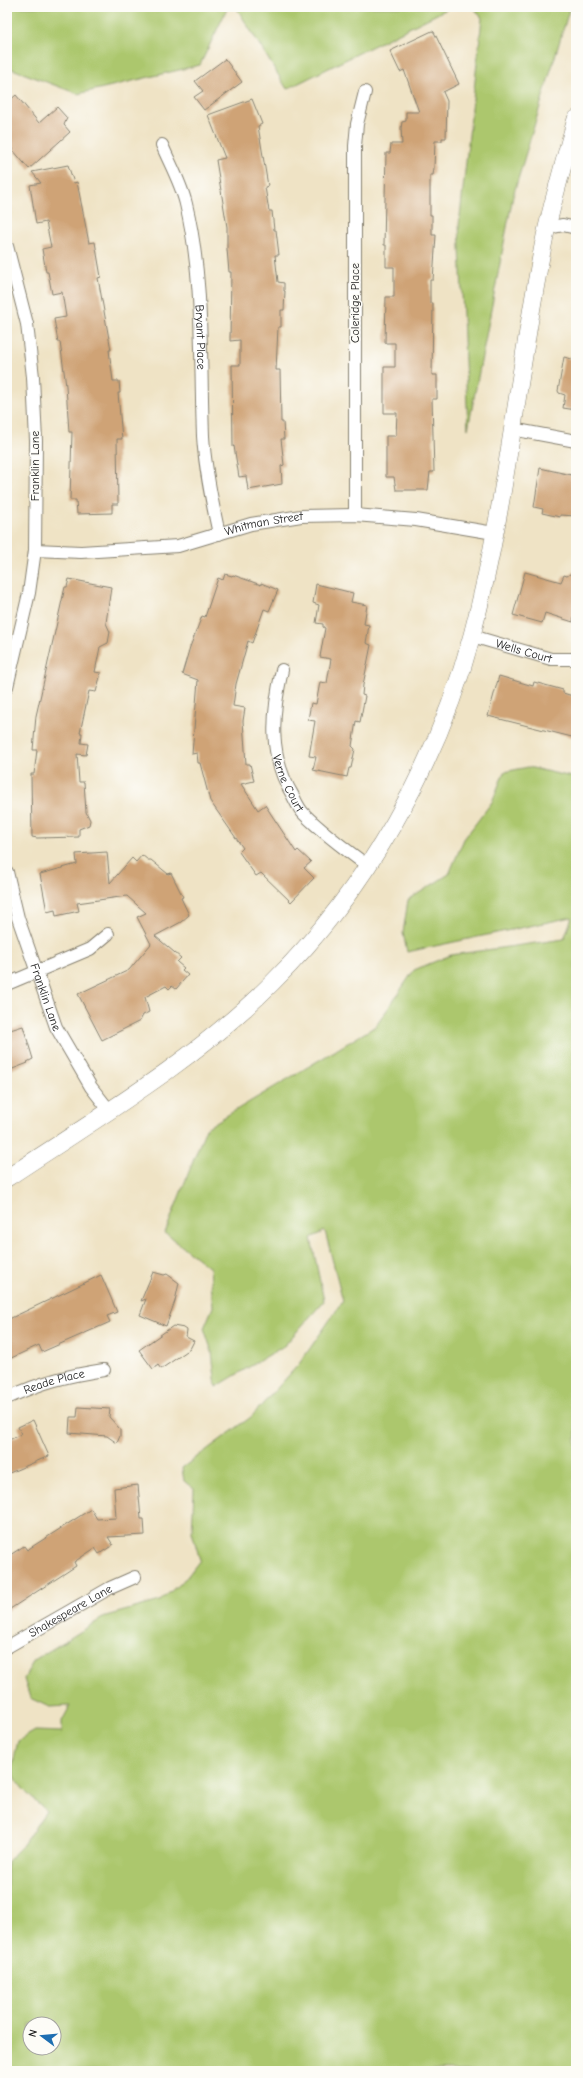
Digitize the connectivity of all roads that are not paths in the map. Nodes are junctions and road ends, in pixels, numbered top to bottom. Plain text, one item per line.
1 (365, 92) dead end
2 (576, 119) edge
3 (162, 145) dead end
4 (547, 228) junction
5 (576, 228) edge
6 (7, 246) edge
7 (512, 429) junction
8 (576, 441) edge
9 (355, 515) junction
10 (494, 533) junction
11 (219, 534) junction
12 (35, 550) junction
13 (472, 636) junction
14 (576, 659) edge
15 (282, 670) dead end
16 (7, 687) edge
17 (368, 866) junction
18 (7, 872) edge
19 (108, 934) dead end
20 (36, 972) junction
21 (7, 984) edge
22 (109, 1110) junction
23 (7, 1178) edge
24 (104, 1370) dead end
25 (7, 1398) edge
26 (135, 1577) dead end
27 (7, 1647) edge

1 - 9 street, Coleridge Place
2 - 4 main road
3 - 11 street, Bryant Place
4 - 5 street
4 - 7 main road
6 - 12 street, Franklin Lane
7 - 8 street
7 - 10 main road
9 - 10 street, Whitman Street
9 - 11 street, Whitman Street
10 - 13 main road
11 - 12 street, Whitman Street
12 - 16 street, Franklin Lane
13 - 14 street, Wells Court
13 - 17 main road
15 - 17 street, Verne Court
17 - 22 main road
18 - 20 street, Franklin Lane
19 - 20 street
20 - 21 street
20 - 22 street, Franklin Lane
22 - 23 main road
24 - 25 street, Reade Place
26 - 27 street, Shakespeare Lane

